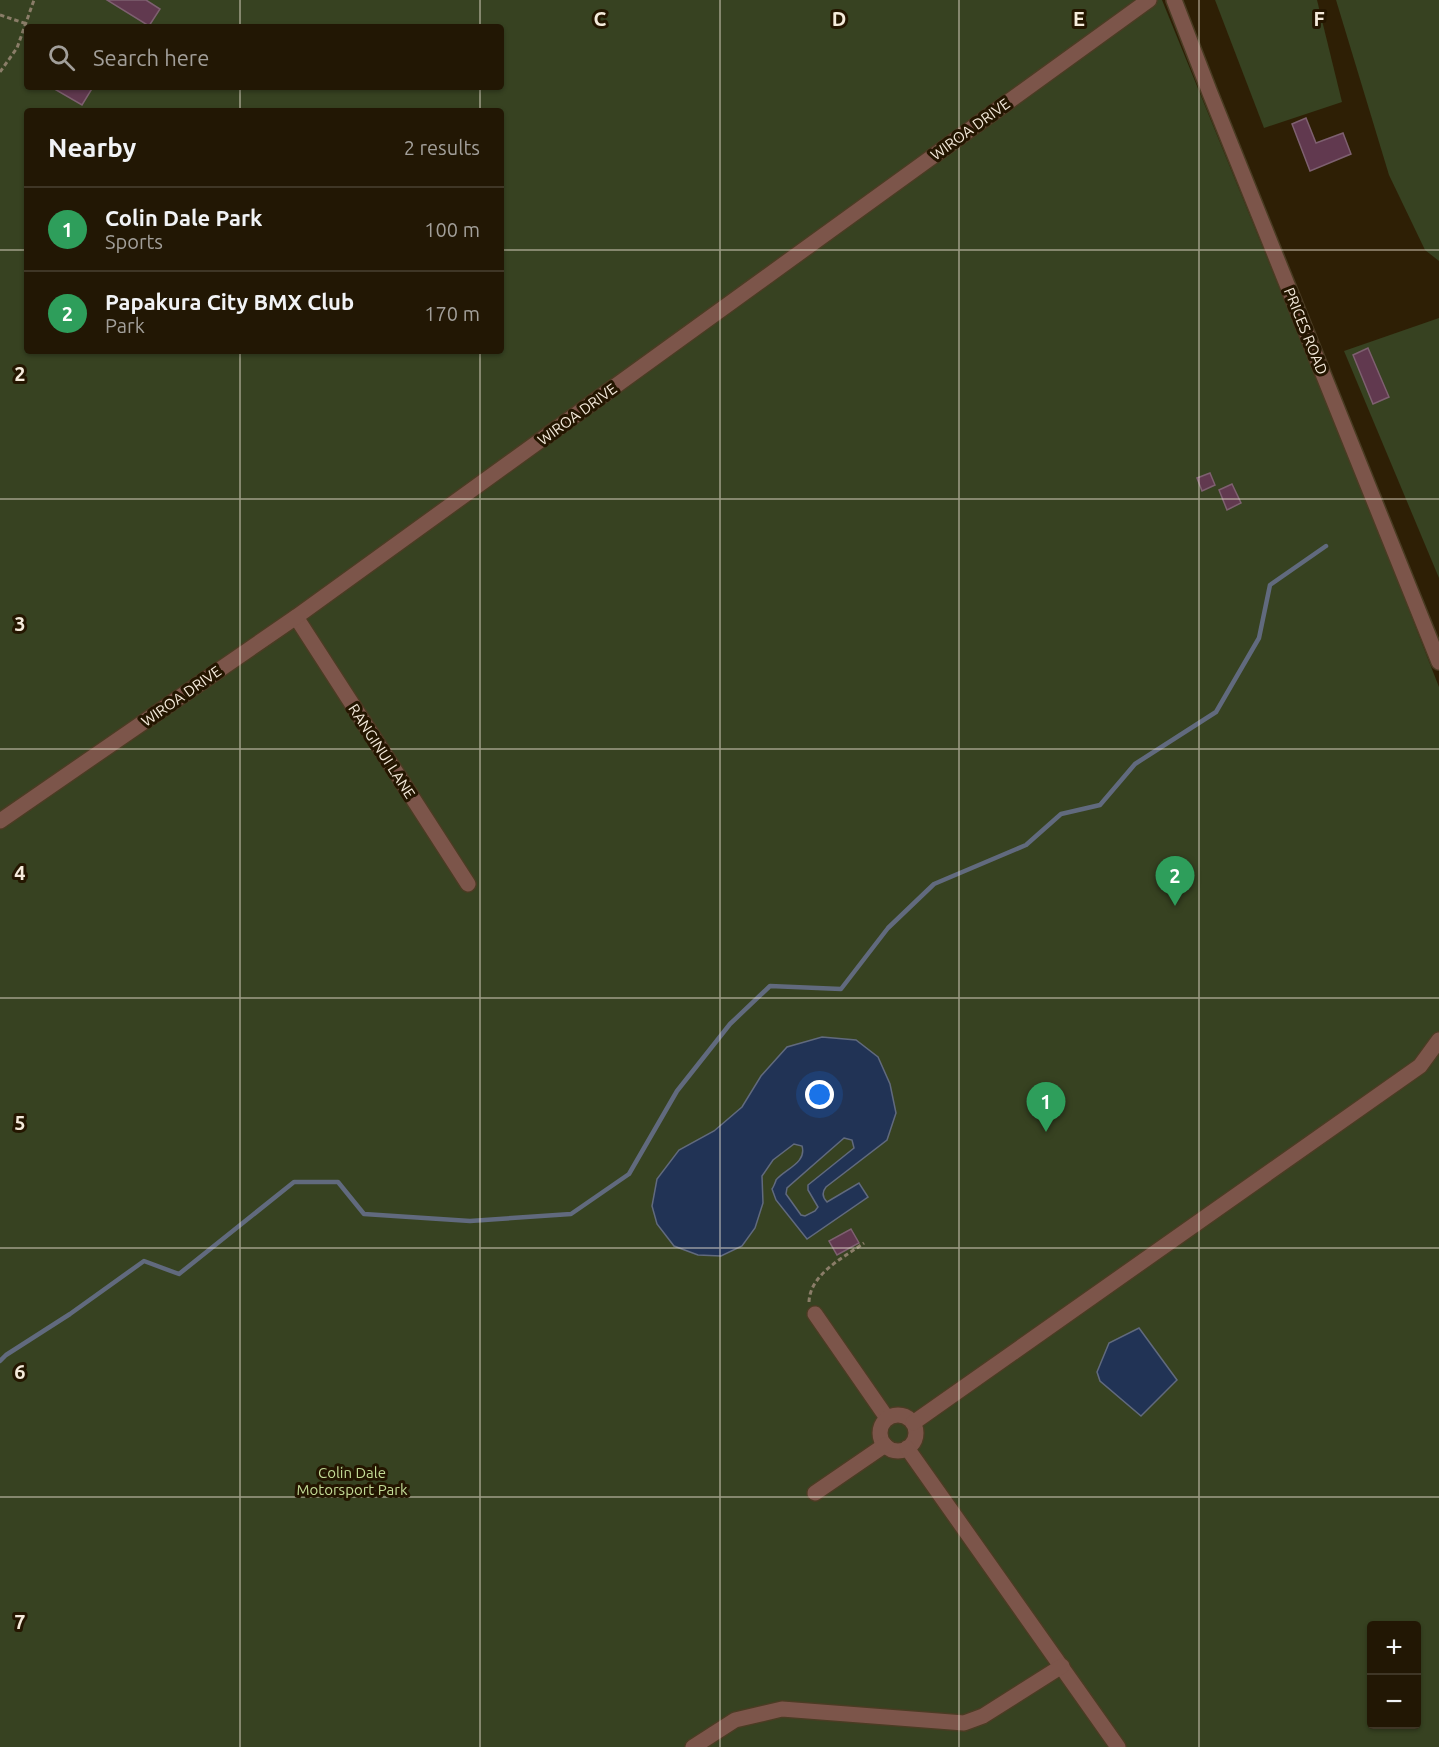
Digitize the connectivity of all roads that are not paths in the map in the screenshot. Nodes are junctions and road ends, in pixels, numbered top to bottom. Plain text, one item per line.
1 (1149, 0) edge
2 (1174, 0) edge
3 (296, 617) junction
4 (1439, 662) edge
5 (0, 822) edge
6 (468, 884) dead end
7 (1439, 1040) edge
8 (815, 1314) road end
9 (887, 1418) junction
10 (913, 1423) junction
11 (885, 1445) junction
12 (907, 1448) junction
13 (815, 1493) dead end
14 (1062, 1666) junction
15 (693, 1747) edge
16 (1118, 1747) edge

1 - 3 street, WIROA DRIVE
2 - 4 street, PRICES ROAD
3 - 5 street, WIROA DRIVE
3 - 6 street, RANGINUI LANE
7 - 10 street
8 - 9 street
9 - 10 street
9 - 11 street
10 - 12 street
11 - 12 street
11 - 13 street
12 - 14 street
14 - 15 street
14 - 16 street

